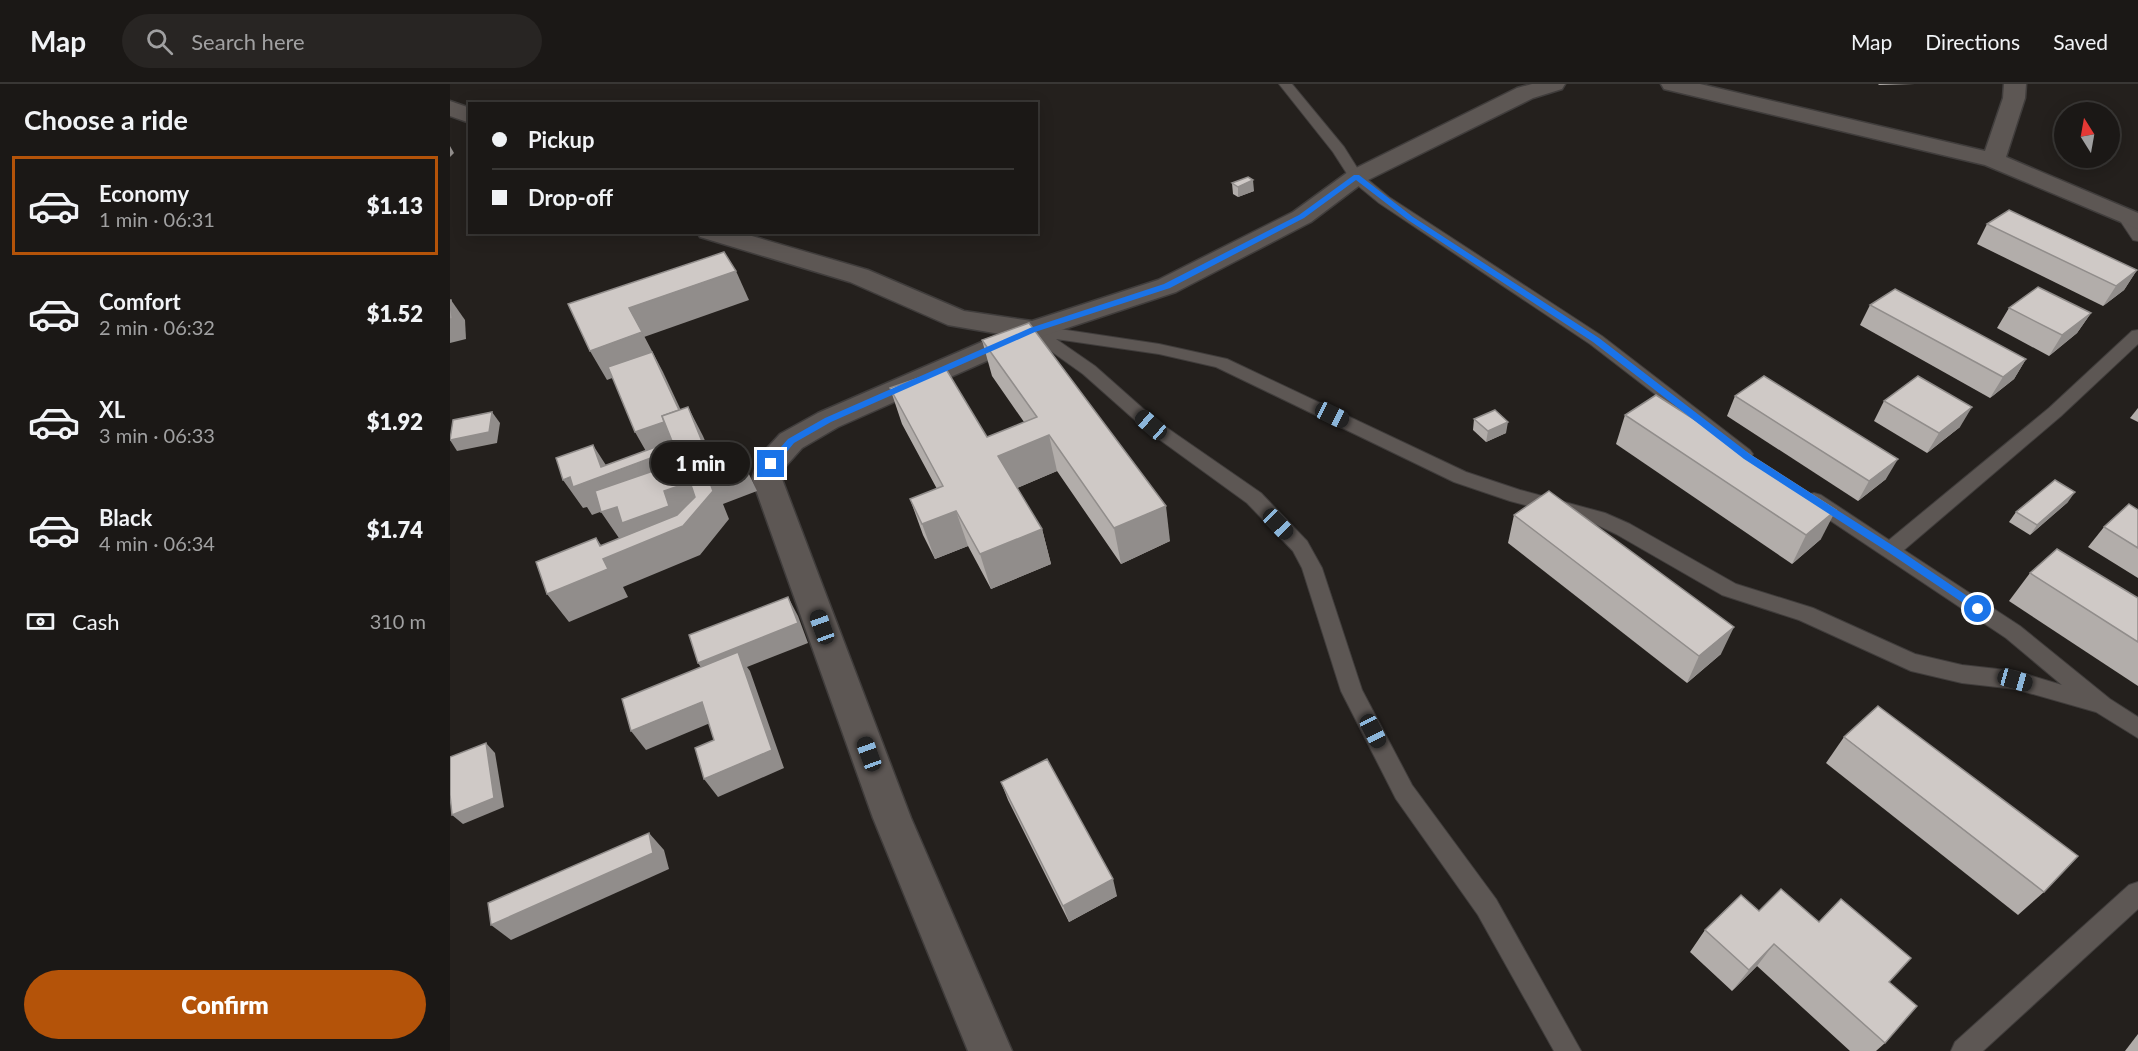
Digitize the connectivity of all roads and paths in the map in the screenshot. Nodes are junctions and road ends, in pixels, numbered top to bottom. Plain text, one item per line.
1 (1285, 84) edge
2 (1554, 84) edge
3 (1672, 84) edge
4 (2016, 84) edge
5 (450, 108) edge
6 (468, 115) edge
7 (1993, 160) junction
8 (1356, 177) junction
9 (2131, 219) edge
10 (716, 234) edge
11 (2138, 237) edge
12 (1033, 330) junction
13 (2138, 335) edge
14 (1757, 463) edge
15 (1796, 488) edge
16 (1892, 549) junction
17 (2102, 705) junction
18 (2138, 729) edge
19 (2138, 893) edge
20 (990, 1051) edge
21 (1568, 1051) edge
22 (1964, 1051) edge

1 - 8 lane
2 - 8 street
3 - 7 street
4 - 7 street
5 - 6 street
7 - 9 street
8 - 12 street
8 - 14 lane
9 - 11 lane
10 - 12 street
12 - 17 lane
12 - 20 street
12 - 21 lane
13 - 16 lane
15 - 16 lane
16 - 17 lane
17 - 18 lane
19 - 22 lane

